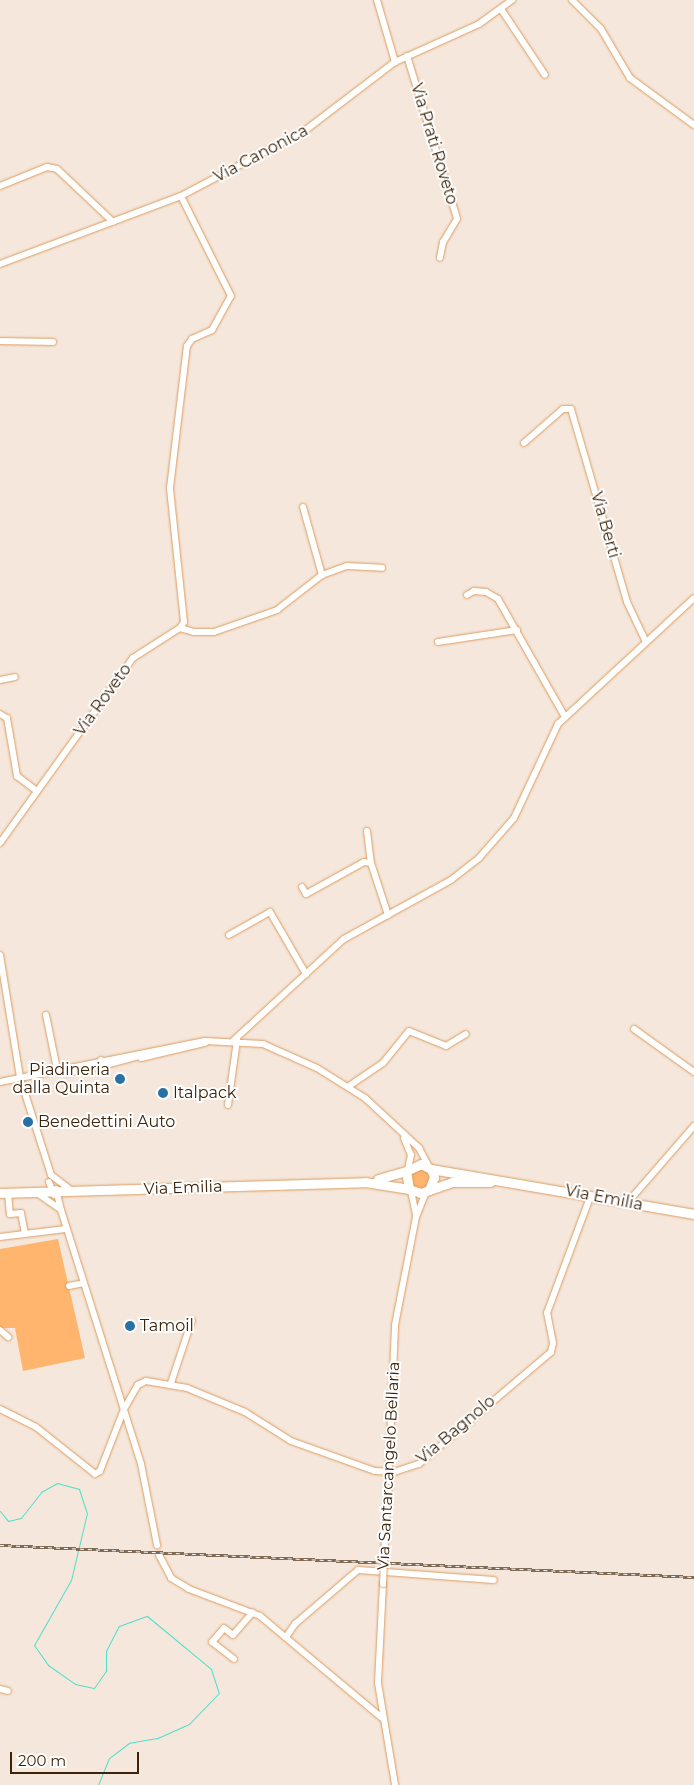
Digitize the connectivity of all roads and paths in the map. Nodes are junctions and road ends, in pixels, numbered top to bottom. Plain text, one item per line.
1 (377, 0) edge
2 (512, 0) edge
3 (572, 0) edge
4 (501, 9) junction
5 (407, 56) junction
6 (395, 62) junction
7 (545, 75) dead end
8 (694, 125) edge
9 (0, 186) edge
10 (181, 196) junction
11 (113, 222) junction
12 (440, 258) dead end
13 (0, 264) edge
14 (0, 341) edge
15 (53, 342) dead end
16 (524, 443) dead end
17 (303, 507) dead end
18 (382, 568) dead end
19 (322, 575) junction
20 (467, 595) dead end
21 (694, 598) edge
22 (180, 628) junction
23 (517, 630) junction
24 (438, 642) dead end
25 (646, 642) junction
26 (14, 678) dead end
27 (0, 680) edge
28 (0, 714) edge
29 (565, 717) junction
30 (37, 791) junction
31 (368, 831) dead end
32 (0, 843) edge
33 (371, 863) junction
34 (302, 887) dead end
35 (388, 915) junction
36 (229, 935) dead end
37 (0, 955) edge
38 (306, 974) junction
39 (46, 1014) dead end
40 (634, 1029) dead end
41 (466, 1034) dead end
42 (235, 1040) junction
43 (57, 1069) junction
44 (694, 1072) edge
45 (20, 1077) junction
46 (0, 1082) edge
47 (22, 1084) dead end
48 (349, 1086) junction
49 (228, 1105) dead end
50 (694, 1126) edge
51 (400, 1133) junction
52 (430, 1168) junction
53 (407, 1170) junction
54 (51, 1178) junction
55 (365, 1182) junction
56 (514, 1182) junction
57 (410, 1190) junction
58 (77, 1191) junction
59 (428, 1191) junction
60 (35, 1192) junction
61 (55, 1192) junction
62 (3, 1193) edge
63 (591, 1196) junction
64 (628, 1202) junction
65 (60, 1208) junction
66 (694, 1214) edge
67 (416, 1216) junction
68 (63, 1229) junction
69 (25, 1233) junction
70 (3, 1236) edge
71 (84, 1283) junction
72 (69, 1286) dead end
73 (192, 1320) dead end
74 (0, 1330) edge
75 (8, 1337) dead end
76 (170, 1383) junction
77 (124, 1409) junction
78 (0, 1410) edge
79 (157, 1545) dead end
80 (159, 1555) dead end
81 (494, 1580) dead end
82 (253, 1612) junction
83 (286, 1637) junction
84 (234, 1659) dead end
85 (0, 1689) edge
86 (8, 1691) dead end
87 (381, 1716) junction
88 (395, 1785) edge

1 - 6 street
2 - 4 street, Via Canonica
3 - 8 street
4 - 5 street, Via Canonica
4 - 7 street
5 - 6 street, Via Canonica
5 - 12 street, Via Prati Roveto
6 - 10 street, Via Canonica
9 - 11 street
10 - 11 street, Via Canonica
10 - 22 street
11 - 13 street, Via Canonica
14 - 15 street
16 - 25 street, Via Berti
17 - 19 street
18 - 19 street
19 - 22 street
20 - 23 street
21 - 25 street
22 - 30 street, Via Roveto
23 - 24 street
23 - 29 street
25 - 29 street
26 - 27 street
28 - 30 street
29 - 35 street
30 - 32 street, Via Roveto
31 - 33 street
33 - 34 street
33 - 35 street
35 - 38 street
36 - 38 street
37 - 45 street
38 - 42 street
39 - 43 street
40 - 44 street
41 - 48 street
42 - 43 street
42 - 48 street
42 - 49 street
43 - 45 street
45 - 46 street
47 - 54 street
48 - 51 street
50 - 64 street
51 - 52 street
51 - 53 street
52 - 53 main road, Via Emilia
52 - 56 main road, Via Emilia
52 - 59 main road
53 - 55 main road, Via Emilia
53 - 57 main road
54 - 58 street
54 - 60 street
54 - 61 street
55 - 57 main road, Via Emilia
55 - 58 main road, Via Emilia
56 - 59 main road, Via Emilia
56 - 63 main road, Via Emilia
57 - 59 main road, Via Emilia
57 - 67 street, Via Santarcangelo Bellaria
58 - 61 main road, Via Emilia
58 - 65 street
59 - 67 street, Via Santarcangelo Bellaria
60 - 61 main road, Via Emilia
60 - 62 main road, Via Emilia
60 - 65 street
61 - 65 street
62 - 69 street
63 - 64 main road, Via Emilia
63 - 76 street, Via Bagnolo
64 - 66 main road, Via Emilia
65 - 68 street
67 - 87 street, Via Santarcangelo Bellaria, bridge
68 - 69 street
68 - 71 street
69 - 70 street
71 - 72 street
71 - 77 street
73 - 76 street
74 - 75 street
76 - 77 street, Via Bagnolo
77 - 78 street
77 - 79 street
80 - 82 street
81 - 83 street
82 - 83 street
82 - 84 street
83 - 87 street
85 - 86 street
87 - 88 street, Via Santarcangelo Bellaria

